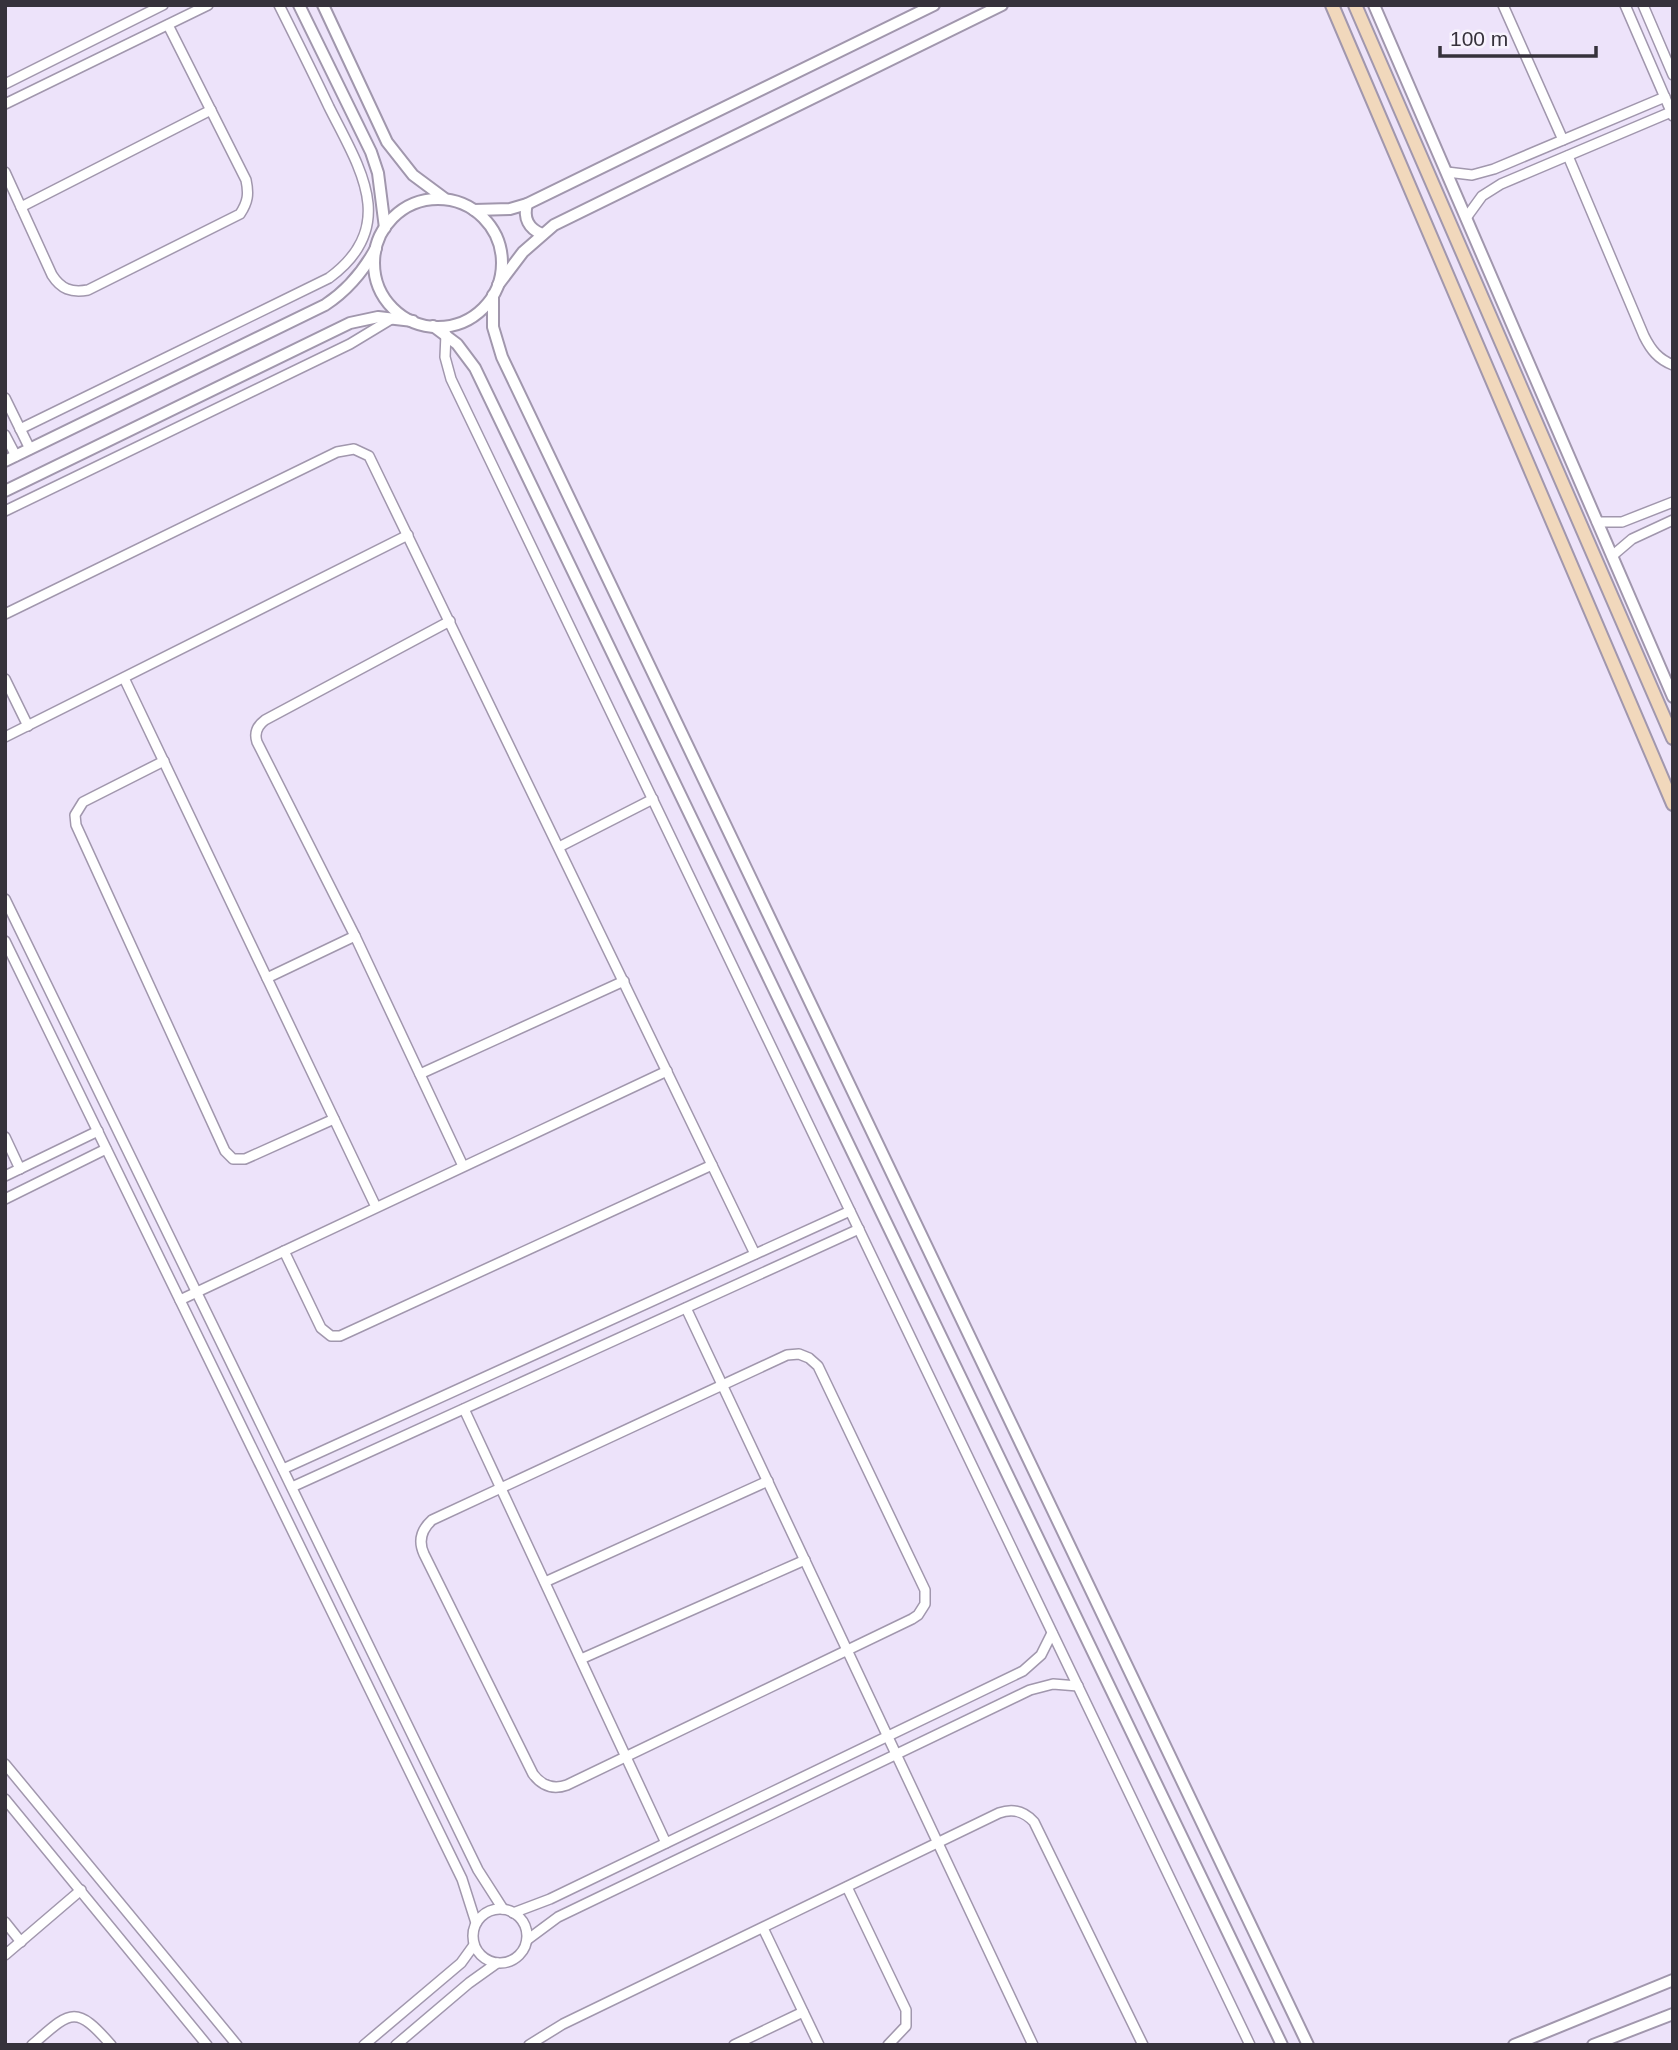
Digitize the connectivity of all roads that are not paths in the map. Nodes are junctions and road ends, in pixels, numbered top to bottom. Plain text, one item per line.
1 (163, 5) edge
2 (208, 5) edge
3 (279, 5) edge
4 (299, 5) edge
5 (323, 5) edge
6 (934, 5) edge
7 (1002, 5) edge
8 (1332, 5) edge
9 (1355, 5) edge
10 (1374, 5) edge
11 (1503, 5) edge
12 (1625, 5) edge
13 (1643, 5) edge
14 (168, 25) junction
15 (1673, 75) edge
16 (5, 83) edge
17 (1665, 97) junction
18 (5, 104) edge
19 (211, 110) junction
20 (1672, 114) edge
21 (1563, 140) junction
22 (1568, 156) junction
23 (1494, 169) junction
24 (5, 172) edge
25 (1447, 172) junction
26 (1501, 184) junction
27 (447, 200) junction
28 (527, 204) junction
29 (21, 207) junction
30 (474, 210) junction
31 (1466, 218) junction
32 (385, 228) junction
33 (542, 234) junction
34 (376, 248) junction
35 (496, 290) junction
36 (393, 318) junction
37 (412, 321) junction
38 (433, 326) junction
39 (446, 334) junction
40 (1673, 365) edge
41 (5, 398) edge
42 (20, 429) junction
43 (5, 436) edge
44 (30, 449) junction
45 (10, 459) edge
46 (5, 491) edge
47 (1673, 502) edge
48 (5, 511) edge
49 (1673, 520) edge
50 (1597, 522) junction
51 (408, 535) junction
52 (1612, 556) junction
53 (5, 614) edge
54 (450, 621) junction
55 (124, 678) junction
56 (5, 679) edge
57 (1673, 697) edge
58 (28, 726) junction
59 (5, 737) edge
60 (1673, 738) edge
61 (164, 761) junction
62 (653, 799) junction
63 (1673, 804) edge
64 (559, 847) junction
65 (5, 899) edge
66 (355, 936) junction
67 (5, 941) edge
68 (267, 978) junction
69 (624, 981) junction
70 (667, 1070) junction
71 (420, 1073) junction
72 (334, 1119) junction
73 (97, 1131) junction
74 (5, 1137) edge
75 (106, 1149) junction
76 (712, 1165) junction
77 (464, 1166) junction
78 (20, 1169) junction
79 (5, 1176) edge
80 (5, 1199) edge
81 (376, 1208) junction
82 (850, 1211) junction
83 (859, 1229) junction
84 (284, 1251) junction
85 (755, 1254) junction
86 (197, 1292) junction
87 (180, 1300) junction
88 (686, 1308) junction
89 (723, 1387) junction
90 (464, 1409) junction
91 (283, 1469) junction
92 (768, 1482) junction
93 (292, 1487) junction
94 (501, 1488) junction
95 (805, 1560) junction
96 (545, 1582) junction
97 (1052, 1633) junction
98 (848, 1651) junction
99 (581, 1659) junction
100 (1078, 1686) junction
101 (888, 1736) junction
102 (897, 1755) junction
103 (626, 1757) junction
104 (5, 1764) edge
105 (5, 1799) edge
106 (666, 1843) junction
107 (938, 1843) junction
108 (847, 1886) junction
109 (81, 1890) junction
110 (503, 1909) junction
111 (513, 1913) junction
112 (5, 1922) edge
113 (476, 1923) junction
114 (763, 1927) junction
115 (527, 1940) junction
116 (21, 1942) junction
117 (474, 1945) junction
118 (5, 1955) edge
119 (498, 1963) junction
120 (1673, 1980) edge
121 (803, 2012) junction
122 (1673, 2014) edge
123 (32, 2045) edge
124 (111, 2045) edge
125 (207, 2045) edge
126 (237, 2045) edge
127 (364, 2045) edge
128 (396, 2045) edge
129 (529, 2045) edge
130 (734, 2045) edge
131 (819, 2045) edge
132 (888, 2045) edge
133 (1034, 2045) edge
134 (1143, 2045) edge
135 (1250, 2045) edge
136 (1282, 2045) edge
137 (1308, 2045) edge
138 (1514, 2045) edge
139 (1593, 2045) edge

1 - 16 street
2 - 14 street
3 - 42 street
4 - 32 street
5 - 27 street
6 - 28 street
7 - 33 street
8 - 63 main road
9 - 60 main road
10 - 25 street
11 - 21 street
12 - 17 street
13 - 15 street
14 - 18 street
14 - 19 street
17 - 20 street
17 - 21 street
19 - 29 street
19 - 29 street
20 - 22 street
21 - 23 street
22 - 26 street
22 - 40 street
23 - 25 street
23 - 26 street
24 - 29 street
25 - 31 street
26 - 31 street
27 - 30 street
27 - 32 street
28 - 30 street
28 - 33 street
30 - 35 street
31 - 50 street
32 - 34 street
33 - 35 street
34 - 37 street
34 - 44 street
35 - 38 street
35 - 137 street
36 - 37 street
36 - 46 street
36 - 48 street
37 - 38 street
38 - 39 street
39 - 62 street
39 - 136 street
41 - 42 street
42 - 44 street
43 - 45 street
44 - 45 street
47 - 50 street
49 - 52 street
50 - 52 street
51 - 53 street
51 - 54 street
51 - 55 street
52 - 57 street
54 - 64 street
54 - 66 street
55 - 58 street
55 - 61 street
56 - 58 street
58 - 59 street
61 - 68 street
61 - 72 street
62 - 64 street
62 - 82 street
64 - 69 street
65 - 86 street
66 - 68 street
66 - 71 street
67 - 73 street
68 - 72 street
69 - 70 street
69 - 71 street
70 - 76 street
70 - 77 street
71 - 77 street
72 - 81 street
73 - 75 street
73 - 78 street
74 - 78 street
75 - 80 street
75 - 87 street
76 - 84 street
76 - 85 street
77 - 81 street
78 - 79 street
81 - 84 street
82 - 83 street
82 - 85 street
83 - 88 street
83 - 97 street
84 - 86 street
85 - 91 street
86 - 87 street
86 - 91 street
87 - 113 street
88 - 89 street
88 - 90 street
89 - 92 street
89 - 94 street
89 - 98 street
90 - 93 street
90 - 94 street
91 - 93 street
92 - 95 street
92 - 96 street
93 - 110 street
94 - 96 street
94 - 103 street
95 - 98 street
95 - 99 street
96 - 99 street
97 - 100 street
97 - 101 street
98 - 101 street
98 - 103 street
99 - 103 street
100 - 102 street
100 - 135 street
101 - 102 street
101 - 106 street
102 - 107 street
102 - 115 street
103 - 106 street
104 - 126 street
105 - 109 street
106 - 111 street
107 - 108 street
107 - 133 street
107 - 134 street
108 - 114 street
108 - 132 street
109 - 116 street
109 - 125 street
110 - 111 street
110 - 113 street
111 - 115 street
112 - 116 street
113 - 117 street
114 - 121 street
114 - 129 street
115 - 119 street
116 - 118 street
117 - 119 street
117 - 127 street
119 - 128 street
120 - 138 street
121 - 130 street
121 - 131 street
122 - 139 street
123 - 124 street

